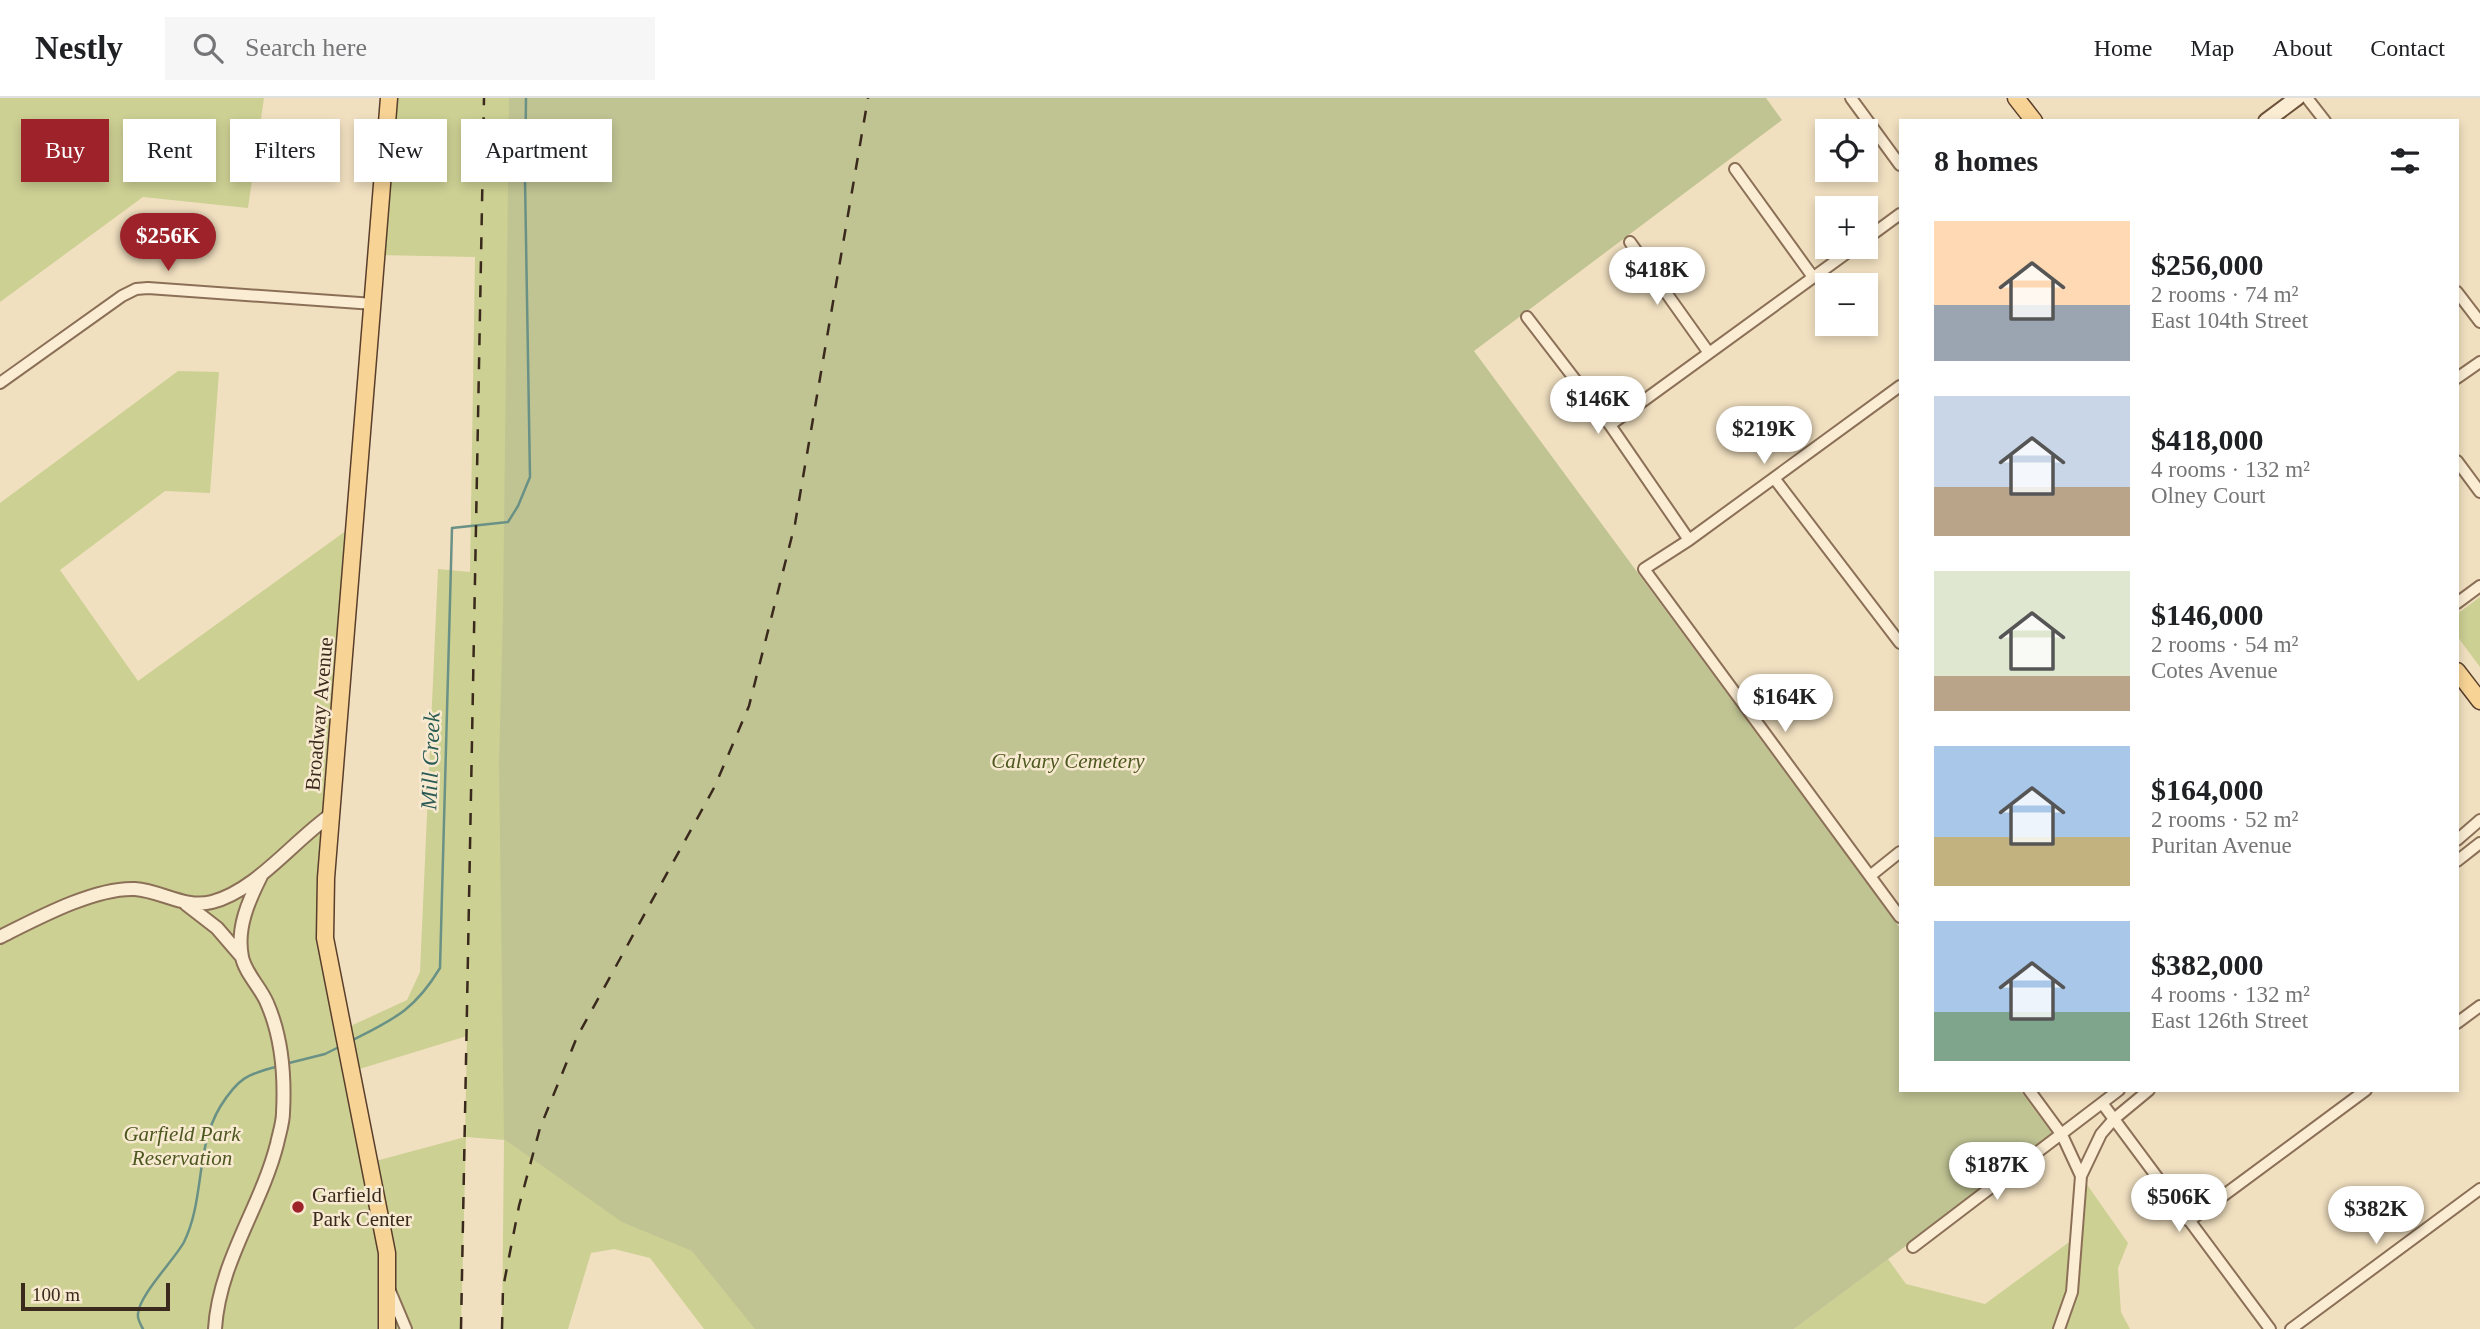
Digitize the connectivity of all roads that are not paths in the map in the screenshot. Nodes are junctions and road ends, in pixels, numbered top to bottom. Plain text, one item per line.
1 (389, 98) edge
2 (1851, 98) edge
3 (2297, 98) edge
4 (2307, 98) edge
5 (2269, 119) edge
6 (2323, 119) edge
7 (1899, 164) edge
8 (1735, 169) dead end
9 (1899, 215) edge
10 (1878, 230) edge
11 (1630, 242) dead end
12 (1838, 259) edge
13 (1813, 277) junction
14 (2459, 295) edge
15 (374, 304) junction
16 (1527, 317) dead end
17 (2480, 322) edge
18 (1709, 352) junction
19 (2480, 362) edge
20 (2459, 377) edge
21 (0, 383) edge
22 (1899, 387) edge
23 (1610, 425) junction
24 (2459, 464) edge
25 (1774, 478) junction
26 (2480, 492) edge
27 (1689, 540) junction
28 (2480, 586) edge
29 (2459, 602) edge
30 (1899, 642) edge
31 (2459, 674) edge
32 (2480, 701) edge
33 (332, 814) junction
34 (2480, 820) edge
35 (2459, 838) edge
36 (2480, 842) edge
37 (1899, 853) edge
38 (2459, 859) edge
39 (261, 876) junction
40 (1870, 876) junction
41 (186, 904) junction
42 (1899, 916) edge
43 (0, 937) edge
44 (242, 957) junction
45 (2480, 1006) edge
46 (2459, 1022) edge
47 (2030, 1092) edge
48 (2116, 1092) edge
49 (2147, 1092) edge
50 (2363, 1092) edge
51 (2102, 1103) junction
52 (2114, 1119) junction
53 (2062, 1135) junction
54 (2081, 1176) junction
55 (2480, 1189) edge
56 (2189, 1221) junction
57 (1913, 1247) dead end
58 (388, 1285) junction
59 (215, 1329) edge
60 (387, 1329) edge
61 (406, 1329) edge
62 (2059, 1329) edge
63 (2270, 1329) edge
64 (2291, 1329) edge

1 - 15 main road, Broadway Avenue
2 - 7 street
3 - 5 main road
4 - 6 street
8 - 13 street
9 - 10 street
11 - 18 street
12 - 13 street
13 - 18 street
14 - 17 street
15 - 21 street
15 - 33 main road, Broadway Avenue
16 - 23 street
18 - 23 street
19 - 20 street
22 - 25 street
23 - 27 street
24 - 26 street
25 - 27 street
25 - 30 street
27 - 40 street
28 - 29 street
31 - 32 main road
33 - 39 street
33 - 58 main road, Broadway Avenue
34 - 35 street
36 - 38 street
37 - 40 street
39 - 41 street
39 - 44 street
40 - 42 street
41 - 43 street
41 - 44 street
44 - 59 street
45 - 46 street
47 - 53 street
48 - 51 street
49 - 52 street
50 - 56 street
51 - 52 street
51 - 53 street
52 - 54 street
52 - 56 street
53 - 54 street
53 - 57 street
54 - 62 street
55 - 64 street
56 - 63 street
58 - 60 main road, Broadway Avenue
58 - 61 street

